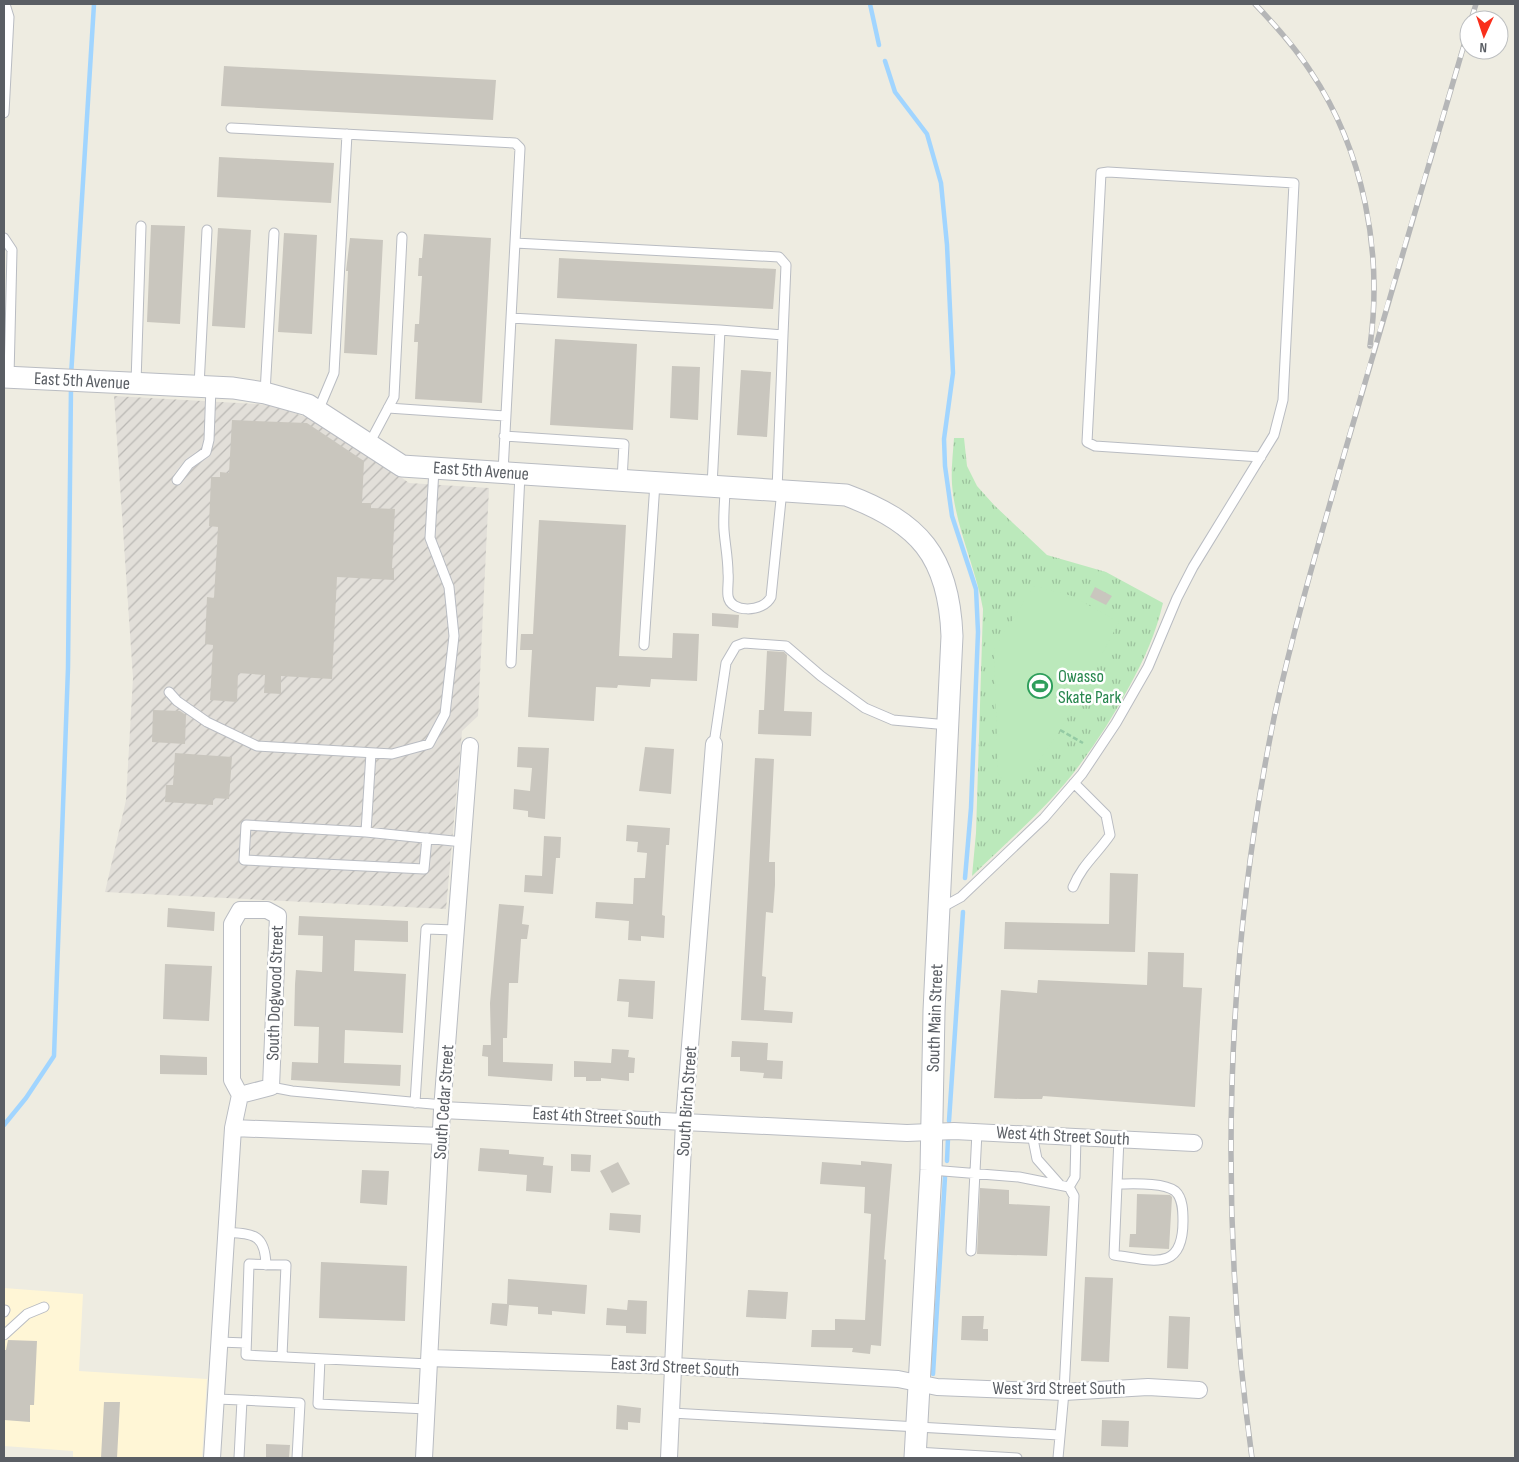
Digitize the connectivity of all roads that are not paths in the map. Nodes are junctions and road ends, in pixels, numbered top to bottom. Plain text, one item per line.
1 (5, 4) edge
2 (4, 113) edge
3 (230, 128) dead end
4 (346, 134) junction
5 (141, 226) dead end
6 (207, 230) dead end
7 (274, 233) dead end
8 (402, 237) dead end
9 (4, 238) edge
10 (515, 243) junction
11 (511, 318) junction
12 (720, 330) junction
13 (7, 332) edge
14 (783, 335) junction
15 (6, 377) edge
16 (126, 383) junction
17 (205, 387) junction
18 (265, 393) junction
19 (388, 408) junction
20 (318, 411) junction
21 (505, 416) junction
22 (504, 436) junction
23 (368, 446) junction
24 (1261, 457) junction
25 (434, 468) junction
26 (512, 473) junction
27 (177, 480) dead end
28 (622, 480) junction
29 (655, 482) junction
30 (719, 486) junction
31 (780, 490) junction
32 (942, 578) joint
33 (644, 645) dead end
34 (512, 663) dead end
35 (169, 692) dead end
36 (949, 725) junction
37 (714, 744) joint
38 (470, 746) dead end
39 (371, 753) junction
40 (1074, 783) junction
41 (366, 832) junction
42 (427, 838) junction
43 (463, 842) junction
44 (1073, 887) dead end
45 (939, 909) junction
46 (455, 930) junction
47 (271, 1087) junction
48 (240, 1095) junction
49 (415, 1103) junction
50 (442, 1108) junction
51 (684, 1122) junction
52 (233, 1128) junction
53 (932, 1132) junction
54 (977, 1132) junction
55 (1032, 1134) junction
56 (441, 1136) junction
57 (1076, 1136) junction
58 (1119, 1138) junction
59 (1194, 1143) dead end
60 (931, 1170) junction
61 (975, 1173) junction
62 (1118, 1184) junction
63 (1065, 1186) junction
64 (226, 1232) junction
65 (970, 1251) dead end
66 (266, 1265) junction
67 (44, 1307) dead end
68 (4, 1335) edge
69 (219, 1342) junction
70 (246, 1343) junction
71 (282, 1356) junction
72 (320, 1360) junction
73 (430, 1361) junction
74 (674, 1366) junction
75 (919, 1384) junction
76 (1198, 1390) dead end
77 (1064, 1392) junction
78 (216, 1399) junction
79 (242, 1400) junction
80 (427, 1409) junction
81 (672, 1413) junction
82 (917, 1427) junction
83 (1059, 1435) junction
84 (915, 1455) edge
85 (212, 1458) edge
86 (239, 1458) edge
87 (298, 1458) edge
88 (424, 1458) edge
89 (669, 1458) edge
90 (1017, 1458) edge
91 (1058, 1458) edge

1 - 2 lane
3 - 4 lane
4 - 10 lane
4 - 20 lane
5 - 16 lane
6 - 17 lane
7 - 18 lane
8 - 19 lane
9 - 13 lane
10 - 11 lane
10 - 14 lane
11 - 12 lane
11 - 21 lane
12 - 14 lane
12 - 30 lane
13 - 15 lane
14 - 31 lane
15 - 16 street, East 5th Avenue
16 - 17 street, East 5th Avenue
17 - 18 street, East 5th Avenue
17 - 27 lane
18 - 20 street, East 5th Avenue
19 - 21 lane
19 - 23 lane
20 - 23 street, East 5th Avenue
21 - 22 lane
22 - 26 lane
22 - 28 lane
23 - 25 street, East 5th Avenue
24 - 24 lane
24 - 40 lane
25 - 26 street, East 5th Avenue
25 - 39 lane
26 - 28 street, East 5th Avenue
26 - 34 lane
28 - 29 street, East 5th Avenue
29 - 30 street, East 5th Avenue
29 - 33 lane
30 - 31 street, East 5th Avenue
30 - 31 lane
31 - 32 street, East 5th Avenue
32 - 36 street, South Main Street
35 - 39 lane
36 - 37 lane
36 - 45 street, South Main Street
37 - 51 street, South Birch Street
38 - 43 street, South Cedar Street
39 - 41 lane
40 - 44 lane
40 - 45 lane
41 - 42 lane
41 - 42 lane
42 - 43 lane
43 - 46 street, South Cedar Street
45 - 53 street, South Main Street
46 - 49 lane
46 - 50 street, South Cedar Street
47 - 48 street
47 - 48 street, South Dogwood Street
47 - 49 lane
48 - 52 street
49 - 50 lane
50 - 51 street, East 4th Street South
50 - 56 street, South Cedar Street
51 - 53 street, East 4th Street South
51 - 74 street, South Birch Street
52 - 56 street
52 - 64 street
53 - 54 street, West 4th Street South
53 - 60 street, South Main Street
54 - 55 street, West 4th Street South
54 - 61 lane
55 - 57 street, West 4th Street South
55 - 63 lane
56 - 73 street, South Cedar Street
57 - 58 street, West 4th Street South
57 - 63 lane
58 - 59 street, West 4th Street South
58 - 62 lane
60 - 61 lane
60 - 75 street, South Main Street
61 - 63 lane
61 - 65 lane
62 - 62 lane
63 - 77 lane
64 - 66 lane
64 - 69 street
66 - 70 lane
66 - 71 lane
67 - 68 lane
69 - 70 lane
69 - 78 street
70 - 71 lane
71 - 72 lane
72 - 73 lane
72 - 80 lane
73 - 74 street, East 3rd Street South
73 - 80 street, South Cedar Street
74 - 75 street, East 3rd Street South
74 - 81 street, South Birch Street
75 - 77 street, West 3rd Street South
75 - 82 street, South Main Street
76 - 77 street, West 3rd Street South
77 - 83 lane
78 - 79 lane
78 - 85 street
79 - 86 lane
79 - 87 lane
80 - 88 street, South Cedar Street
81 - 82 lane
81 - 89 street, South Birch Street
82 - 83 lane
82 - 84 street, South Main Street
83 - 91 lane
84 - 90 lane

